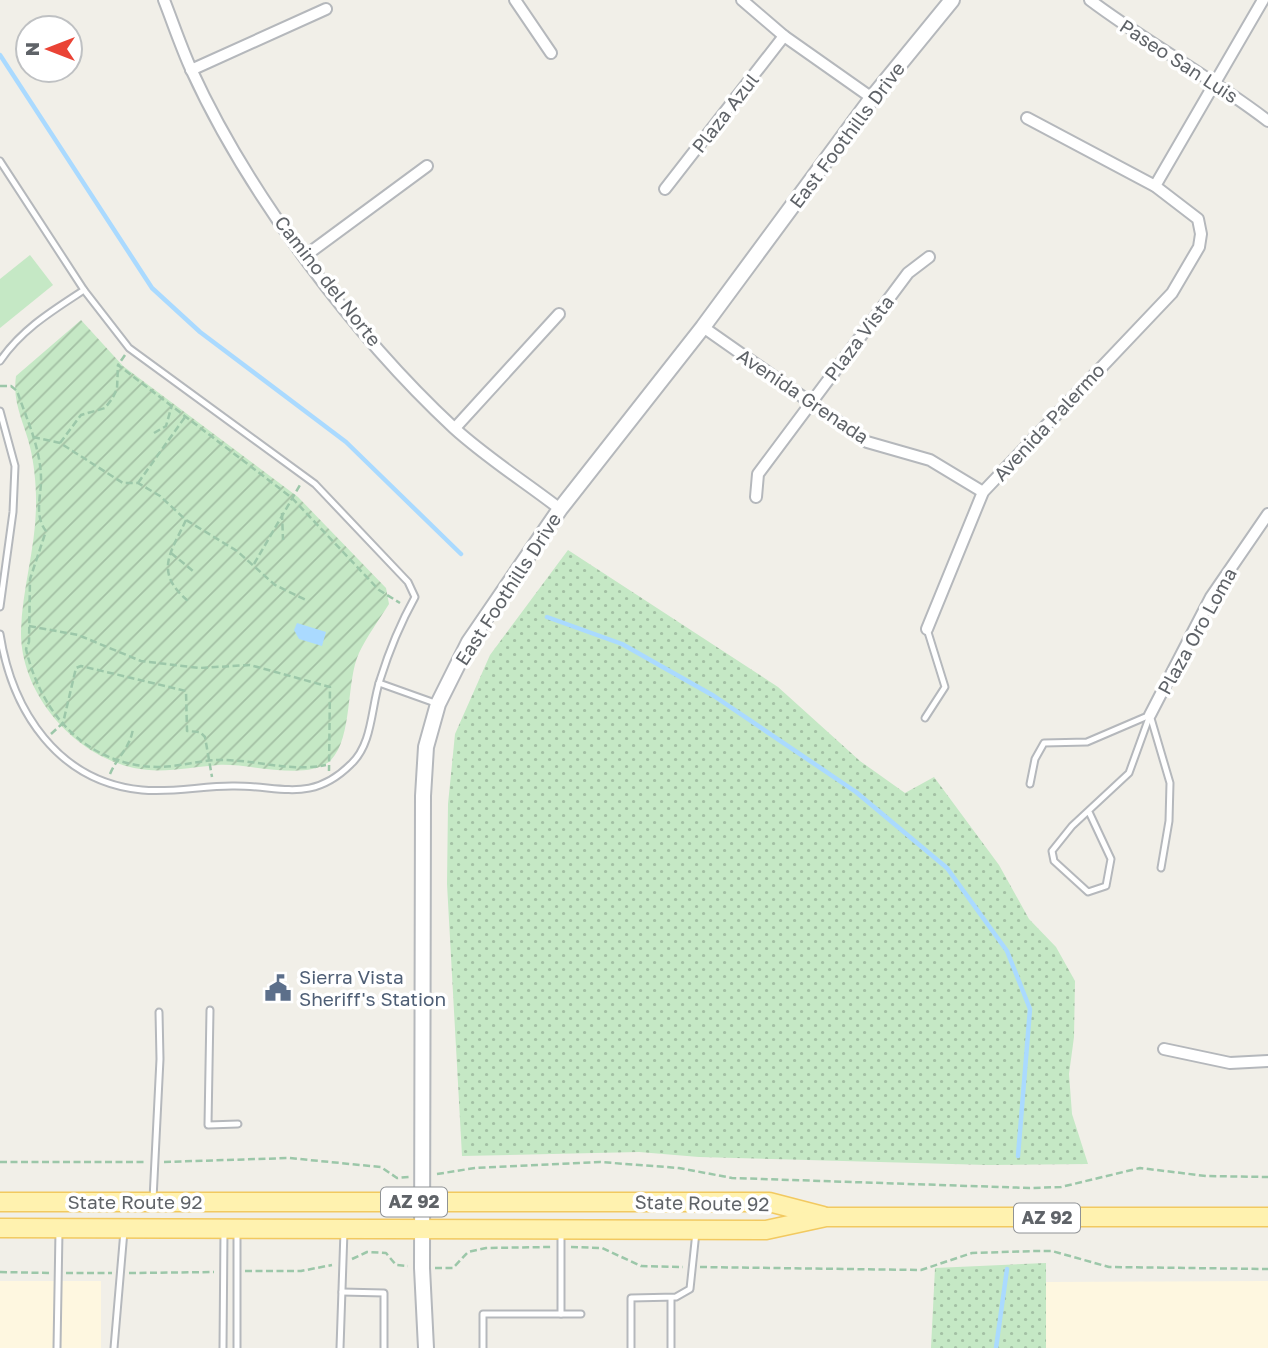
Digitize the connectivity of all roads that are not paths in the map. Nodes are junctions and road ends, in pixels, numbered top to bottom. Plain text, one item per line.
1 (164, 0) edge
2 (515, 0) edge
3 (742, 0) edge
4 (952, 0) edge
5 (1090, 0) edge
6 (1263, 0) edge
7 (326, 9) dead end
8 (784, 36) junction
9 (551, 53) dead end
10 (191, 70) junction
11 (1215, 82) junction
12 (872, 98) junction
13 (1027, 118) dead end
14 (1268, 121) edge
15 (0, 161) edge
16 (428, 166) dead end
17 (1155, 187) junction
18 (665, 190) dead end
19 (305, 256) junction
20 (929, 257) dead end
21 (83, 290) junction
22 (559, 314) dead end
23 (703, 327) junction
24 (0, 361) edge
25 (809, 404) junction
26 (0, 411) edge
27 (455, 428) junction
28 (983, 492) junction
29 (755, 497) dead end
30 (560, 509) junction
31 (1268, 514) edge
32 (0, 607) edge
33 (927, 629) joint
34 (0, 634) edge
35 (379, 683) junction
36 (438, 704) junction
37 (1150, 715) junction
38 (925, 718) dead end
39 (1030, 784) dead end
40 (1088, 812) junction
41 (1161, 867) dead end
42 (210, 1010) dead end
43 (159, 1012) dead end
44 (1164, 1049) dead end
45 (1268, 1061) edge
46 (238, 1124) dead end
47 (0, 1202) edge
48 (153, 1202) junction
49 (422, 1202) junction
50 (826, 1217) junction
51 (1268, 1217) edge
52 (0, 1228) edge
53 (60, 1228) junction
54 (124, 1228) junction
55 (230, 1228) junction
56 (345, 1228) junction
57 (422, 1228) junction
58 (561, 1228) junction
59 (696, 1229) junction
60 (342, 1292) junction
61 (671, 1298) junction
62 (561, 1314) junction
63 (581, 1314) dead end
64 (57, 1348) edge
65 (114, 1348) edge
66 (223, 1348) edge
67 (237, 1348) edge
68 (340, 1348) edge
69 (384, 1348) edge
70 (426, 1348) edge
71 (483, 1348) edge
72 (631, 1348) edge
73 (671, 1348) edge

1 - 10 street, Camino del Norte
2 - 9 street
3 - 8 street
4 - 12 street, East Foothills Drive
5 - 11 street, Paseo San Luis
6 - 11 street
7 - 10 street
8 - 12 street
8 - 18 street, Plaza Azul
10 - 19 street, Camino del Norte
11 - 14 street, Paseo San Luis
11 - 17 street
12 - 23 street, East Foothills Drive
13 - 17 street
15 - 21 lane
16 - 19 street
17 - 28 street, Avenida Palermo
19 - 27 street, Camino del Norte
20 - 25 street, Plaza Vista
21 - 24 lane
21 - 35 lane
22 - 27 street
23 - 25 street, Avenida Grenada
23 - 30 street, East Foothills Drive
25 - 28 street, Avenida Grenada
25 - 29 street, Plaza Vista
26 - 32 lane
27 - 30 street, Camino del Norte
28 - 33 street, Avenida Palermo
30 - 36 street, East Foothills Drive
31 - 37 street, Plaza Oro Loma
33 - 38 lane
34 - 35 lane
35 - 36 lane
36 - 49 street, East Foothills Drive
37 - 39 lane
37 - 40 lane
37 - 41 lane
40 - 40 lane
42 - 46 lane
43 - 48 lane
44 - 45 street
47 - 48 main road, State Route 92 / AZ 92
48 - 49 main road, State Route 92 / AZ 92
49 - 50 main road, State Route 92 / AZ 92
49 - 57 street, East Foothills Drive
50 - 51 main road, AZ 92 / AZ 92
50 - 59 main road, State Route 92 / AZ 92
52 - 53 main road, State Route 92 / AZ 92
53 - 54 main road, State Route 92 / AZ 92
53 - 64 lane
54 - 55 main road, State Route 92 / AZ 92
54 - 65 lane
55 - 56 main road, State Route 92 / AZ 92
55 - 66 lane
55 - 67 lane
56 - 57 main road, State Route 92 / AZ 92
56 - 60 lane
57 - 58 main road, State Route 92 / AZ 92
57 - 70 street, East Foothills Drive
58 - 59 main road, State Route 92 / AZ 92
58 - 62 lane
59 - 61 lane
60 - 68 lane
60 - 69 lane
61 - 72 lane
61 - 73 lane
62 - 63 lane
62 - 71 lane

